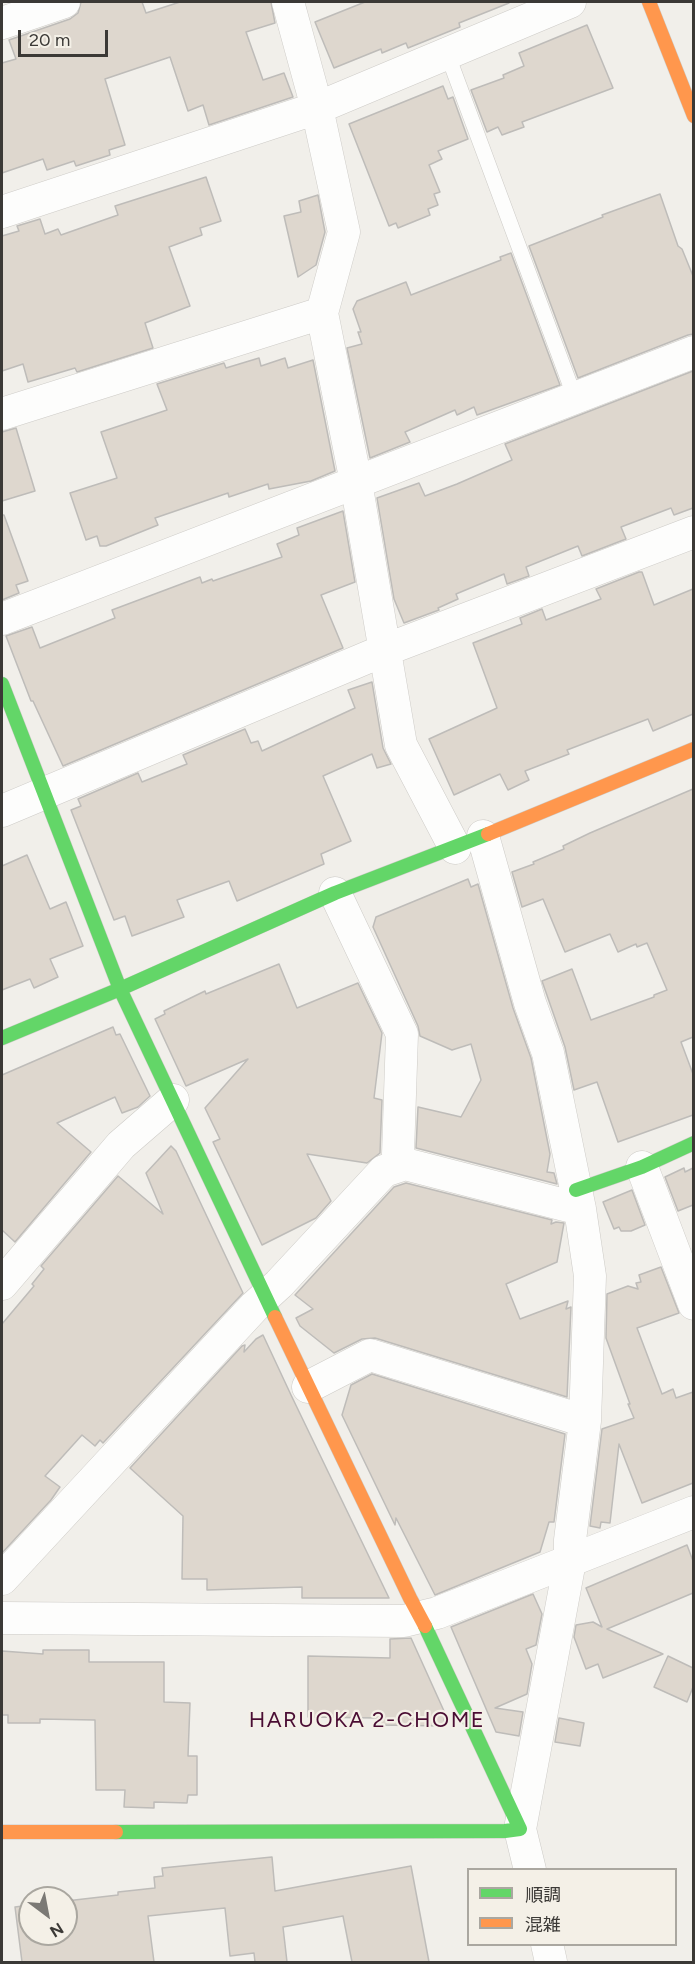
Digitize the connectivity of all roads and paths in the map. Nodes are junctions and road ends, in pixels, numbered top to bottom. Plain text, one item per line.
1 (64, 2) edge
2 (288, 2) edge
3 (570, 2) edge
4 (649, 2) edge
5 (2, 23) edge
6 (447, 53) junction
7 (317, 108) junction
8 (693, 116) edge
9 (2, 212) edge
10 (322, 313) junction
11 (693, 352) edge
12 (575, 398) junction
13 (2, 414) edge
14 (356, 482) junction
15 (693, 532) edge
16 (2, 619) edge
17 (385, 650) junction
18 (2, 684) edge
19 (693, 749) edge
20 (44, 792) junction
21 (2, 811) edge
22 (469, 842) junction
23 (335, 893) junction
24 (120, 989) junction
25 (2, 1038) edge
26 (173, 1100) junction
27 (693, 1143) edge
28 (405, 1164) junction
29 (642, 1167) junction
30 (578, 1200) junction
31 (2, 1284) edge
32 (265, 1296) junction
33 (693, 1304) edge
34 (308, 1387) junction
35 (585, 1421) junction
36 (693, 1512) edge
37 (570, 1561) junction
38 (2, 1579) edge
39 (421, 1616) junction
40 (2, 1618) edge
41 (520, 1829) junction
42 (2, 1832) edge
43 (530, 1868) edge
44 (547, 1946) edge
45 (551, 1962) edge

1 - 5 street
2 - 7 street
3 - 6 street
4 - 8 street
6 - 7 street
6 - 12 lane
7 - 9 street
7 - 10 street
10 - 13 street
10 - 14 street
11 - 12 street
12 - 14 street
14 - 16 street
14 - 17 street
15 - 17 street
17 - 20 street
17 - 22 street
18 - 20 street
19 - 22 street
20 - 21 street
20 - 24 street
22 - 23 street
22 - 30 street
23 - 24 street
23 - 28 street
24 - 25 street
24 - 26 street
26 - 31 street
26 - 32 street
27 - 29 street
28 - 30 street
28 - 32 street
29 - 30 street
29 - 33 street
30 - 35 street
32 - 34 street
32 - 38 street
34 - 35 street
34 - 39 street
35 - 37 street
36 - 37 street
37 - 39 street
37 - 41 street
39 - 40 street
39 - 41 street
41 - 42 street
41 - 43 street
44 - 45 street

